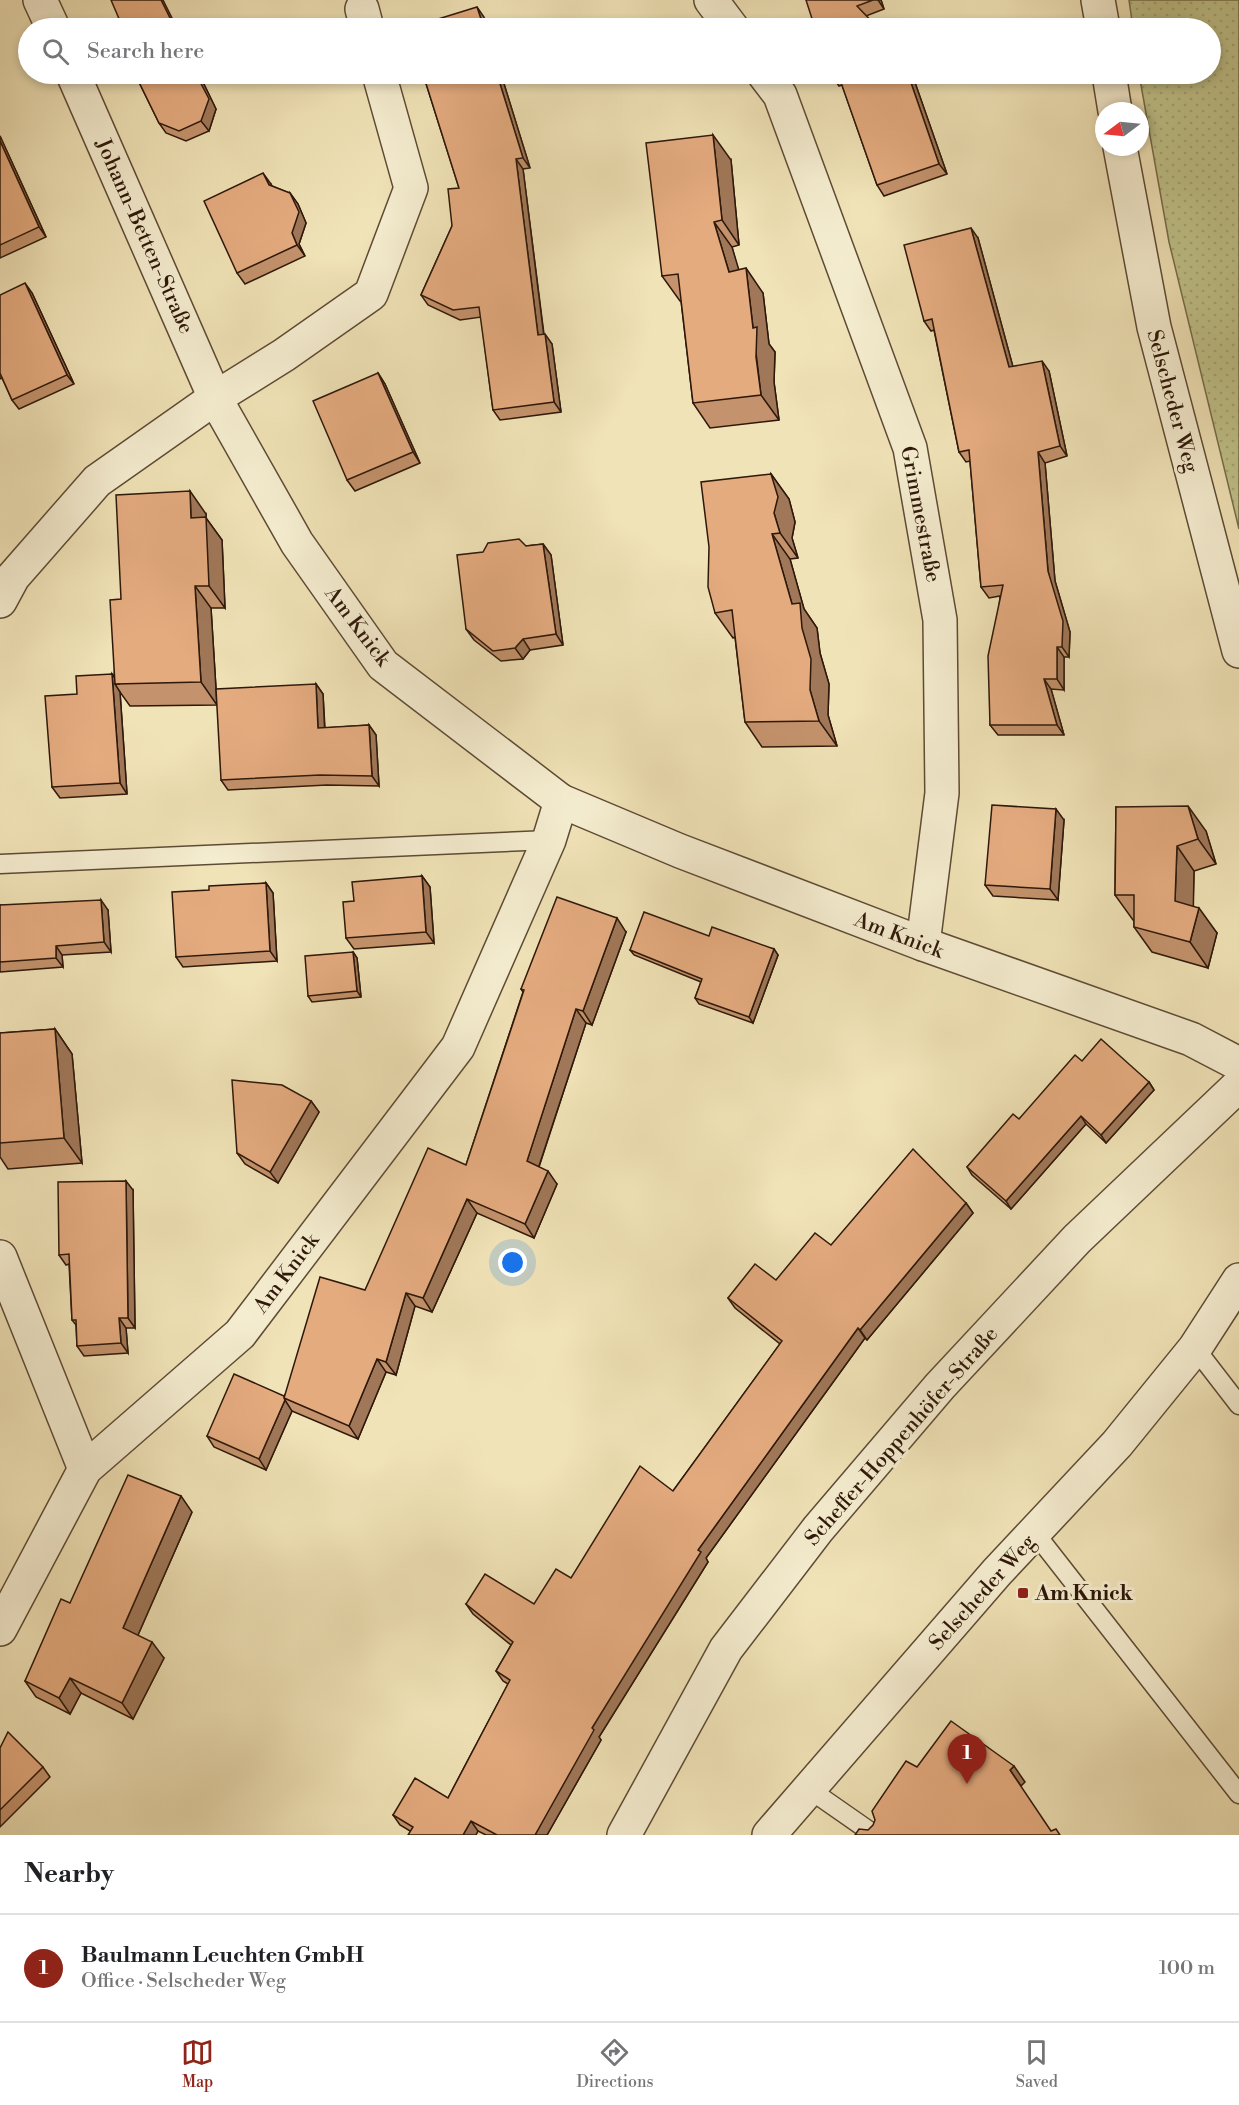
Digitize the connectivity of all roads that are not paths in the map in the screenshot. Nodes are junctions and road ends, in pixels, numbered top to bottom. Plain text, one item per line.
1 (40, 0) edge
2 (711, 0) edge
3 (1098, 0) edge
4 (48, 18) edge
5 (724, 18) edge
6 (1101, 18) edge
7 (77, 84) edge
8 (382, 84) edge
9 (772, 84) edge
10 (1111, 84) edge
11 (1114, 102) edge
12 (1122, 156) edge
13 (215, 398) junction
14 (0, 601) edge
15 (1239, 651) edge
16 (561, 801) junction
17 (549, 840) junction
18 (0, 864) edge
19 (923, 944) junction
20 (1239, 1064) edge
21 (1239, 1085) edge
22 (0, 1257) edge
23 (1239, 1280) edge
24 (1195, 1348) junction
25 (1239, 1405) edge
26 (86, 1469) junction
27 (1035, 1533) junction
28 (0, 1629) edge
29 (808, 1788) junction
30 (1239, 1794) edge
31 (624, 1835) edge
32 (769, 1835) edge
33 (875, 1835) edge

1 - 4 street
2 - 5 street
3 - 6 street
7 - 13 street, Johann-Betten-Straße
8 - 13 street
9 - 19 street, Grimmestraße
10 - 11 street
12 - 15 street, Selscheder Weg
13 - 14 street
13 - 16 street, Am Knick
16 - 17 street, Am Knick
16 - 19 street, Am Knick
17 - 18 lane
17 - 26 street, Am Knick
19 - 20 street, Am Knick
21 - 31 street, Scheffer-Hoppenhöfer-Straße
22 - 26 street
23 - 24 street, Selscheder Weg
24 - 25 lane
24 - 27 street, Selscheder Weg
26 - 28 street
27 - 29 street, Selscheder Weg
27 - 30 lane
29 - 32 street, Selscheder Weg
29 - 33 lane

